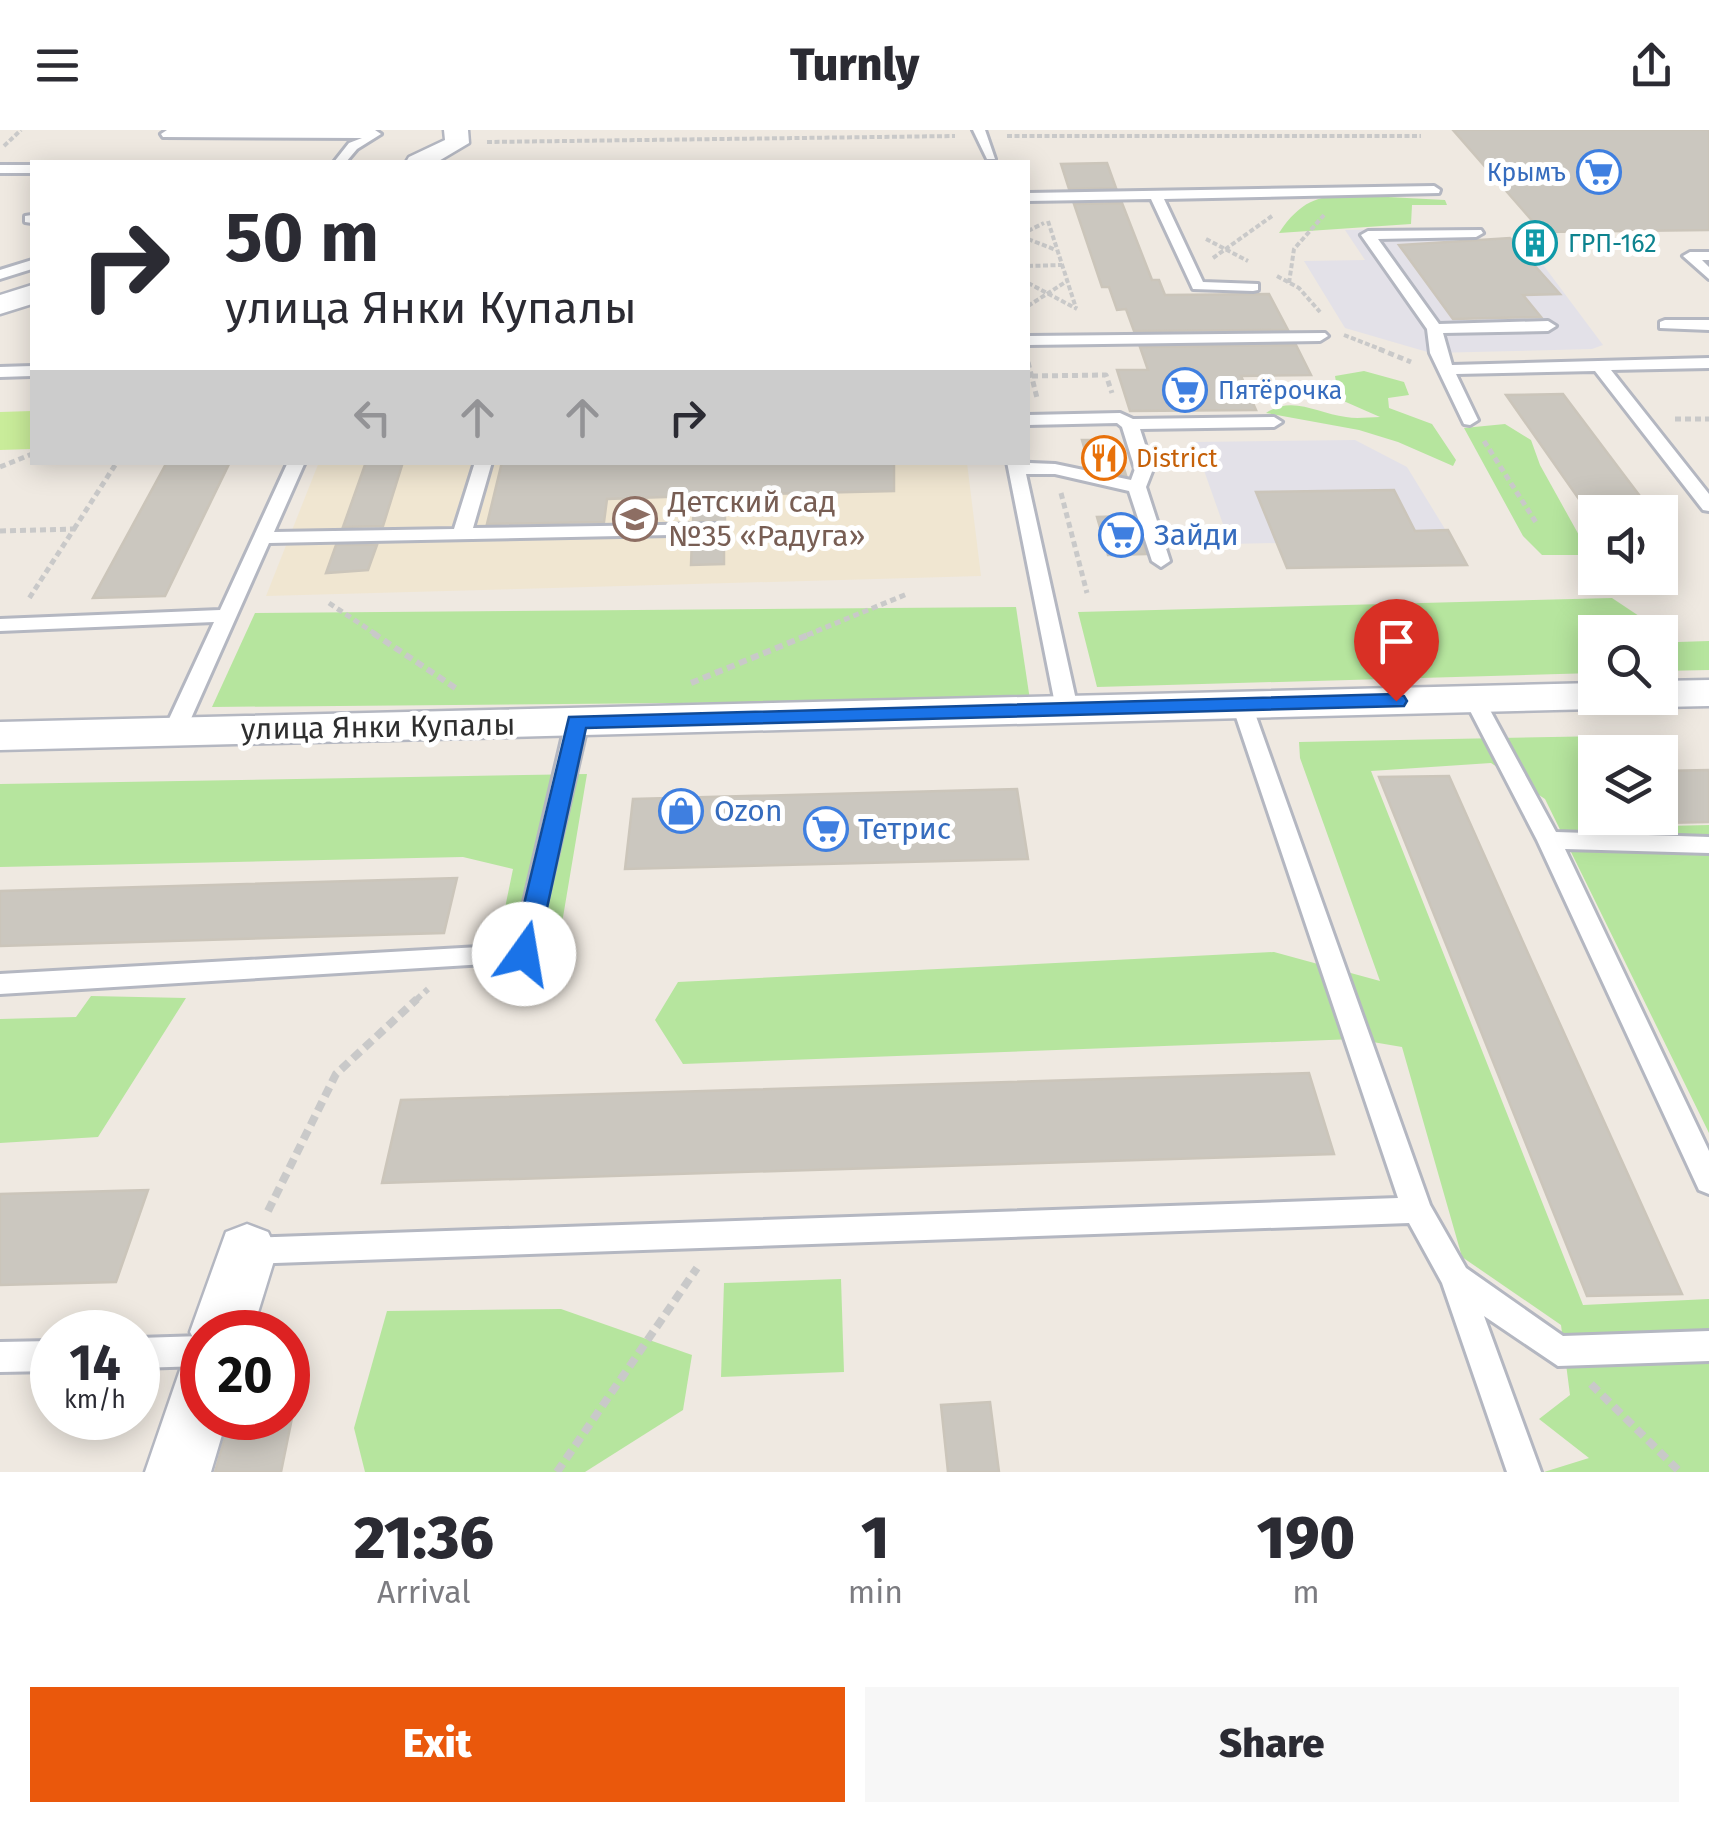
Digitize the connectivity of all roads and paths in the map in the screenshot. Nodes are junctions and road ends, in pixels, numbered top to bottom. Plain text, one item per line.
1 (21, 130) edge
2 (376, 132) edge
3 (980, 133) edge
4 (168, 134) dead end
5 (456, 136) edge
6 (1421, 136) dead end
7 (0, 151) edge
8 (991, 156) dead end
9 (342, 160) edge
10 (421, 160) edge
11 (0, 169) edge
12 (30, 169) edge
13 (1434, 190) dead end
14 (1344, 192) junction
15 (1156, 194) junction
16 (1034, 196) edge
17 (1476, 233) dead end
18 (1030, 241) edge
19 (1058, 250) junction
20 (1709, 256) edge
21 (30, 265) edge
22 (1062, 265) junction
23 (1030, 266) edge
24 (0, 275) edge
25 (1709, 275) edge
26 (1067, 280) junction
27 (1289, 282) dead end
28 (1030, 284) edge
29 (1253, 286) dead end
30 (1048, 293) junction
31 (30, 295) edge
32 (0, 305) edge
33 (1030, 305) edge
34 (1076, 308) junction
35 (1665, 325) dead end
36 (1709, 325) edge
37 (1548, 326) dead end
38 (1435, 329) junction
39 (1320, 336) joint
40 (1130, 339) junction
41 (1030, 341) edge
42 (1709, 363) edge
43 (1600, 367) junction
44 (30, 371) edge
45 (0, 372) edge
46 (1448, 374) junction
47 (1032, 376) dead end
48 (1030, 420) edge
49 (1470, 420) joint
50 (1125, 421) junction
51 (1274, 422) dead end
52 (30, 455) edge
53 (116, 465) edge
54 (295, 465) edge
55 (483, 465) edge
56 (0, 466) edge
57 (1016, 466) edge
58 (1137, 488) junction
59 (1706, 497) edge
60 (1537, 524) dead end
61 (74, 529) junction
62 (721, 529) dead end
63 (0, 530) edge
64 (462, 534) junction
65 (262, 538) junction
66 (1162, 561) dead end
67 (907, 594) dead end
68 (330, 603) dead end
69 (19, 613) dead end
70 (226, 616) junction
71 (0, 625) edge
72 (680, 688) dead end
73 (1709, 693) edge
74 (1678, 694) edge
75 (1578, 696) edge
76 (1474, 699) junction
77 (1242, 705) junction
78 (1067, 709) junction
79 (577, 722) junction
80 (510, 723) junction
81 (174, 732) junction
82 (0, 736) edge
83 (1549, 840) junction
84 (1709, 845) edge
85 (462, 958) junction
86 (0, 984) edge
87 (1709, 1181) edge
88 (1417, 1210) junction
89 (720, 1234) junction
90 (247, 1251) junction
91 (1455, 1278) junction
92 (228, 1310) edge
93 (1709, 1346) edge
94 (1558, 1351) junction
95 (30, 1356) edge
96 (0, 1357) edge
97 (188, 1440) edge
98 (178, 1472) edge
99 (557, 1472) edge
100 (1524, 1472) edge
101 (1680, 1472) edge

1 - 7 path
2 - 4 lane
2 - 9 lane
3 - 5 path
3 - 6 path
3 - 8 lane
5 - 10 street
11 - 12 lane
13 - 14 lane
14 - 15 lane
14 - 27 path
15 - 16 lane
15 - 29 lane
16 - 19 path
17 - 38 lane
18 - 19 path
19 - 22 path
20 - 25 lane
21 - 24 lane
22 - 23 path
22 - 26 path
26 - 30 path
26 - 34 path
28 - 30 path
30 - 33 path
30 - 34 path
31 - 32 street
34 - 40 path
35 - 36 lane
37 - 38 lane
38 - 46 lane
39 - 40 lane
39 - 46 path
40 - 41 lane
42 - 43 lane
43 - 46 lane
43 - 59 lane
44 - 45 lane
46 - 49 lane
47 - 50 path
48 - 50 lane
49 - 60 path
50 - 51 lane
50 - 58 lane
52 - 56 path
53 - 61 path
54 - 65 lane
55 - 64 lane
57 - 58 lane
57 - 78 lane
58 - 66 lane
61 - 63 path
61 - 69 path
62 - 64 lane
64 - 65 lane
65 - 70 lane
67 - 72 path
68 - 80 path
70 - 71 lane
70 - 81 lane
73 - 74 street
75 - 76 street, улица Янки Купалы
76 - 77 street, улица Янки Купалы
76 - 83 lane
77 - 78 street, улица Янки Купалы
77 - 88 lane
78 - 79 street, улица Янки Купалы
79 - 80 street, улица Янки Купалы
79 - 85 lane
80 - 81 street, улица Янки Купалы
81 - 82 street, улица Янки Купалы
83 - 84 lane
83 - 87 lane
85 - 86 lane
85 - 90 path
88 - 89 lane
88 - 91 lane
89 - 90 lane
89 - 99 path
90 - 92 street
91 - 94 lane
91 - 100 lane
93 - 94 lane
94 - 101 path
95 - 96 lane
97 - 98 street

